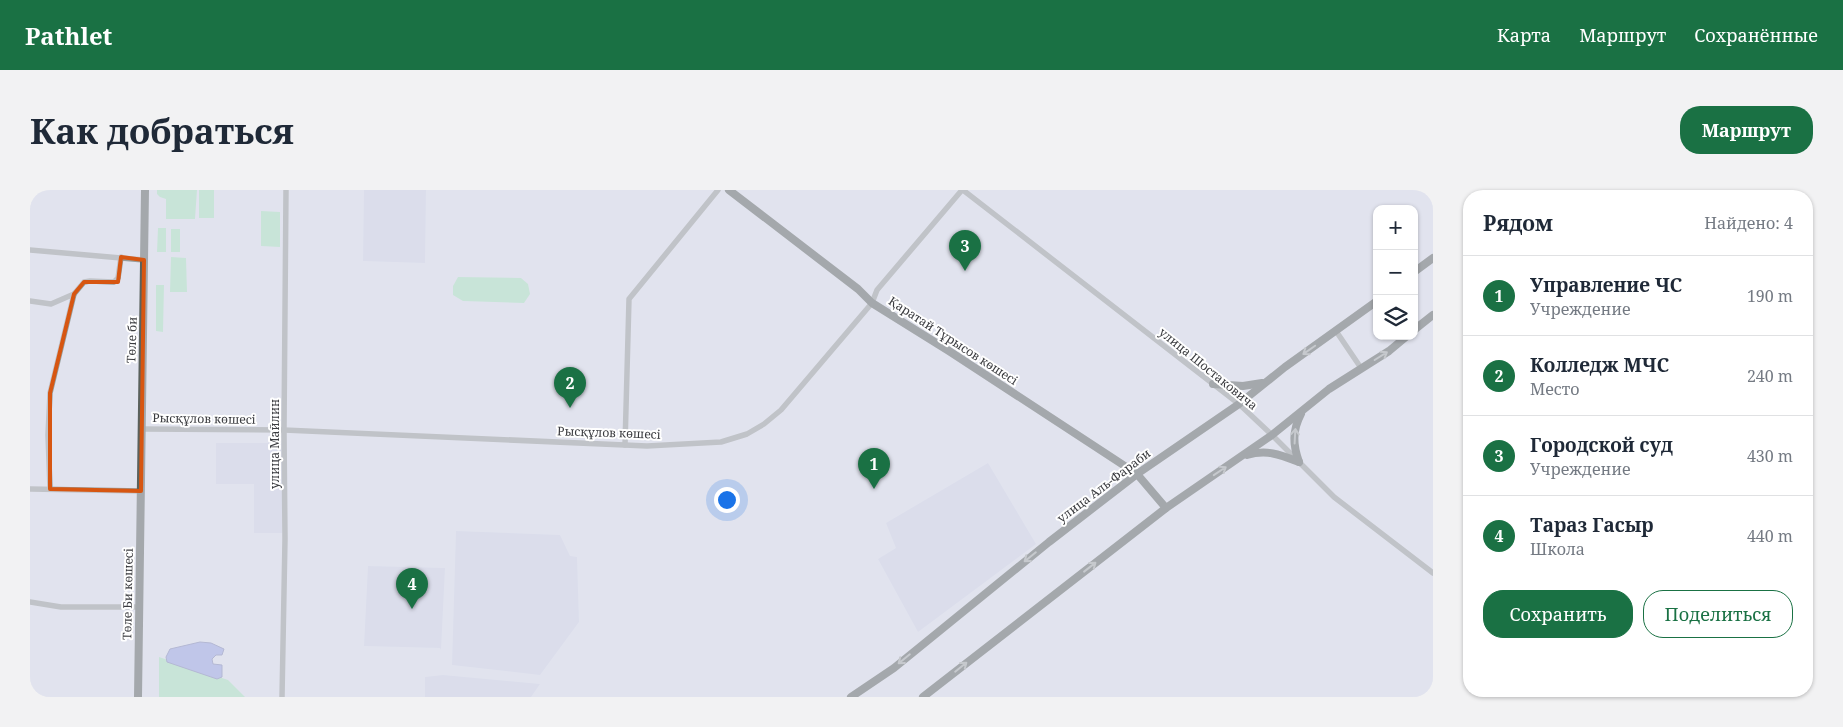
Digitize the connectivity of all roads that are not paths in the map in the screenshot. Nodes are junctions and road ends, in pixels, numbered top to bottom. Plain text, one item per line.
1 (145, 190) edge
2 (286, 190) edge
3 (718, 190) edge
4 (729, 190) edge
5 (963, 190) edge
6 (30, 250) edge
7 (121, 258) junction
8 (1433, 258) edge
9 (144, 260) junction
10 (1418, 269) edge
11 (74, 294) junction
12 (30, 301) edge
13 (872, 303) junction
14 (1373, 304) edge
15 (1433, 314) edge
16 (1418, 327) edge
17 (1336, 331) junction
18 (1402, 340) edge
19 (1361, 368) junction
20 (1266, 382) junction
21 (1214, 384) junction
22 (1238, 404) junction
23 (1303, 410) junction
24 (142, 429) junction
25 (284, 430) junction
26 (1272, 435) junction
27 (625, 445) junction
28 (1241, 457) junction
29 (1299, 462) junction
30 (1138, 474) junction
31 (30, 489) edge
32 (50, 489) junction
33 (141, 491) junction
34 (1166, 508) junction
35 (1433, 573) edge
36 (30, 602) edge
37 (139, 607) junction
38 (138, 697) edge
39 (282, 697) edge
40 (851, 697) edge
41 (923, 697) edge

1 - 9 main road, Төле би
2 - 25 street, улица Майлин
3 - 27 street
4 - 13 main road, Қаратай Тұрысов көшесі
5 - 13 street, Рысқұлов көшесі
5 - 21 street, улица Шостаковича
6 - 7 street
7 - 9 street
7 - 11 street
8 - 10 main road
9 - 24 main road, Төле би
11 - 12 street
11 - 32 street
13 - 27 street, Рысқұлов көшесі
13 - 30 main road, Қаратай Тұрысов көшесі
14 - 17 main road, улица Аль-Фараби
15 - 16 main road
17 - 19 street
17 -> 20 main road, улица Аль-Фараби
19 -> 18 main road
19 - 23 main road
20 - 21 main road
20 - 22 main road, улица Аль-Фараби
21 - 22 street, улица Шостаковича
22 - 26 street, улица Шостаковича
22 - 30 main road, улица Аль-Фараби
23 - 26 main road
29 -> 23 main road
24 - 25 street, Рысқұлов көшесі
24 - 33 main road, Төле би
25 - 27 street, Рысқұлов көшесі
25 - 39 street, улица Майлин
26 - 28 main road
26 - 29 street, улица Шостаковича
28 - 29 main road
34 -> 28 main road
29 - 35 street, улица Шостаковича
30 - 34 main road, Қаратай Тұрысов көшесі
30 -> 40 main road, улица Аль-Фараби
31 - 32 street
32 - 33 street
33 - 37 main road, Төле Би көшесі
41 -> 34 main road
36 - 37 street
37 - 38 main road, Төле Би көшесі

